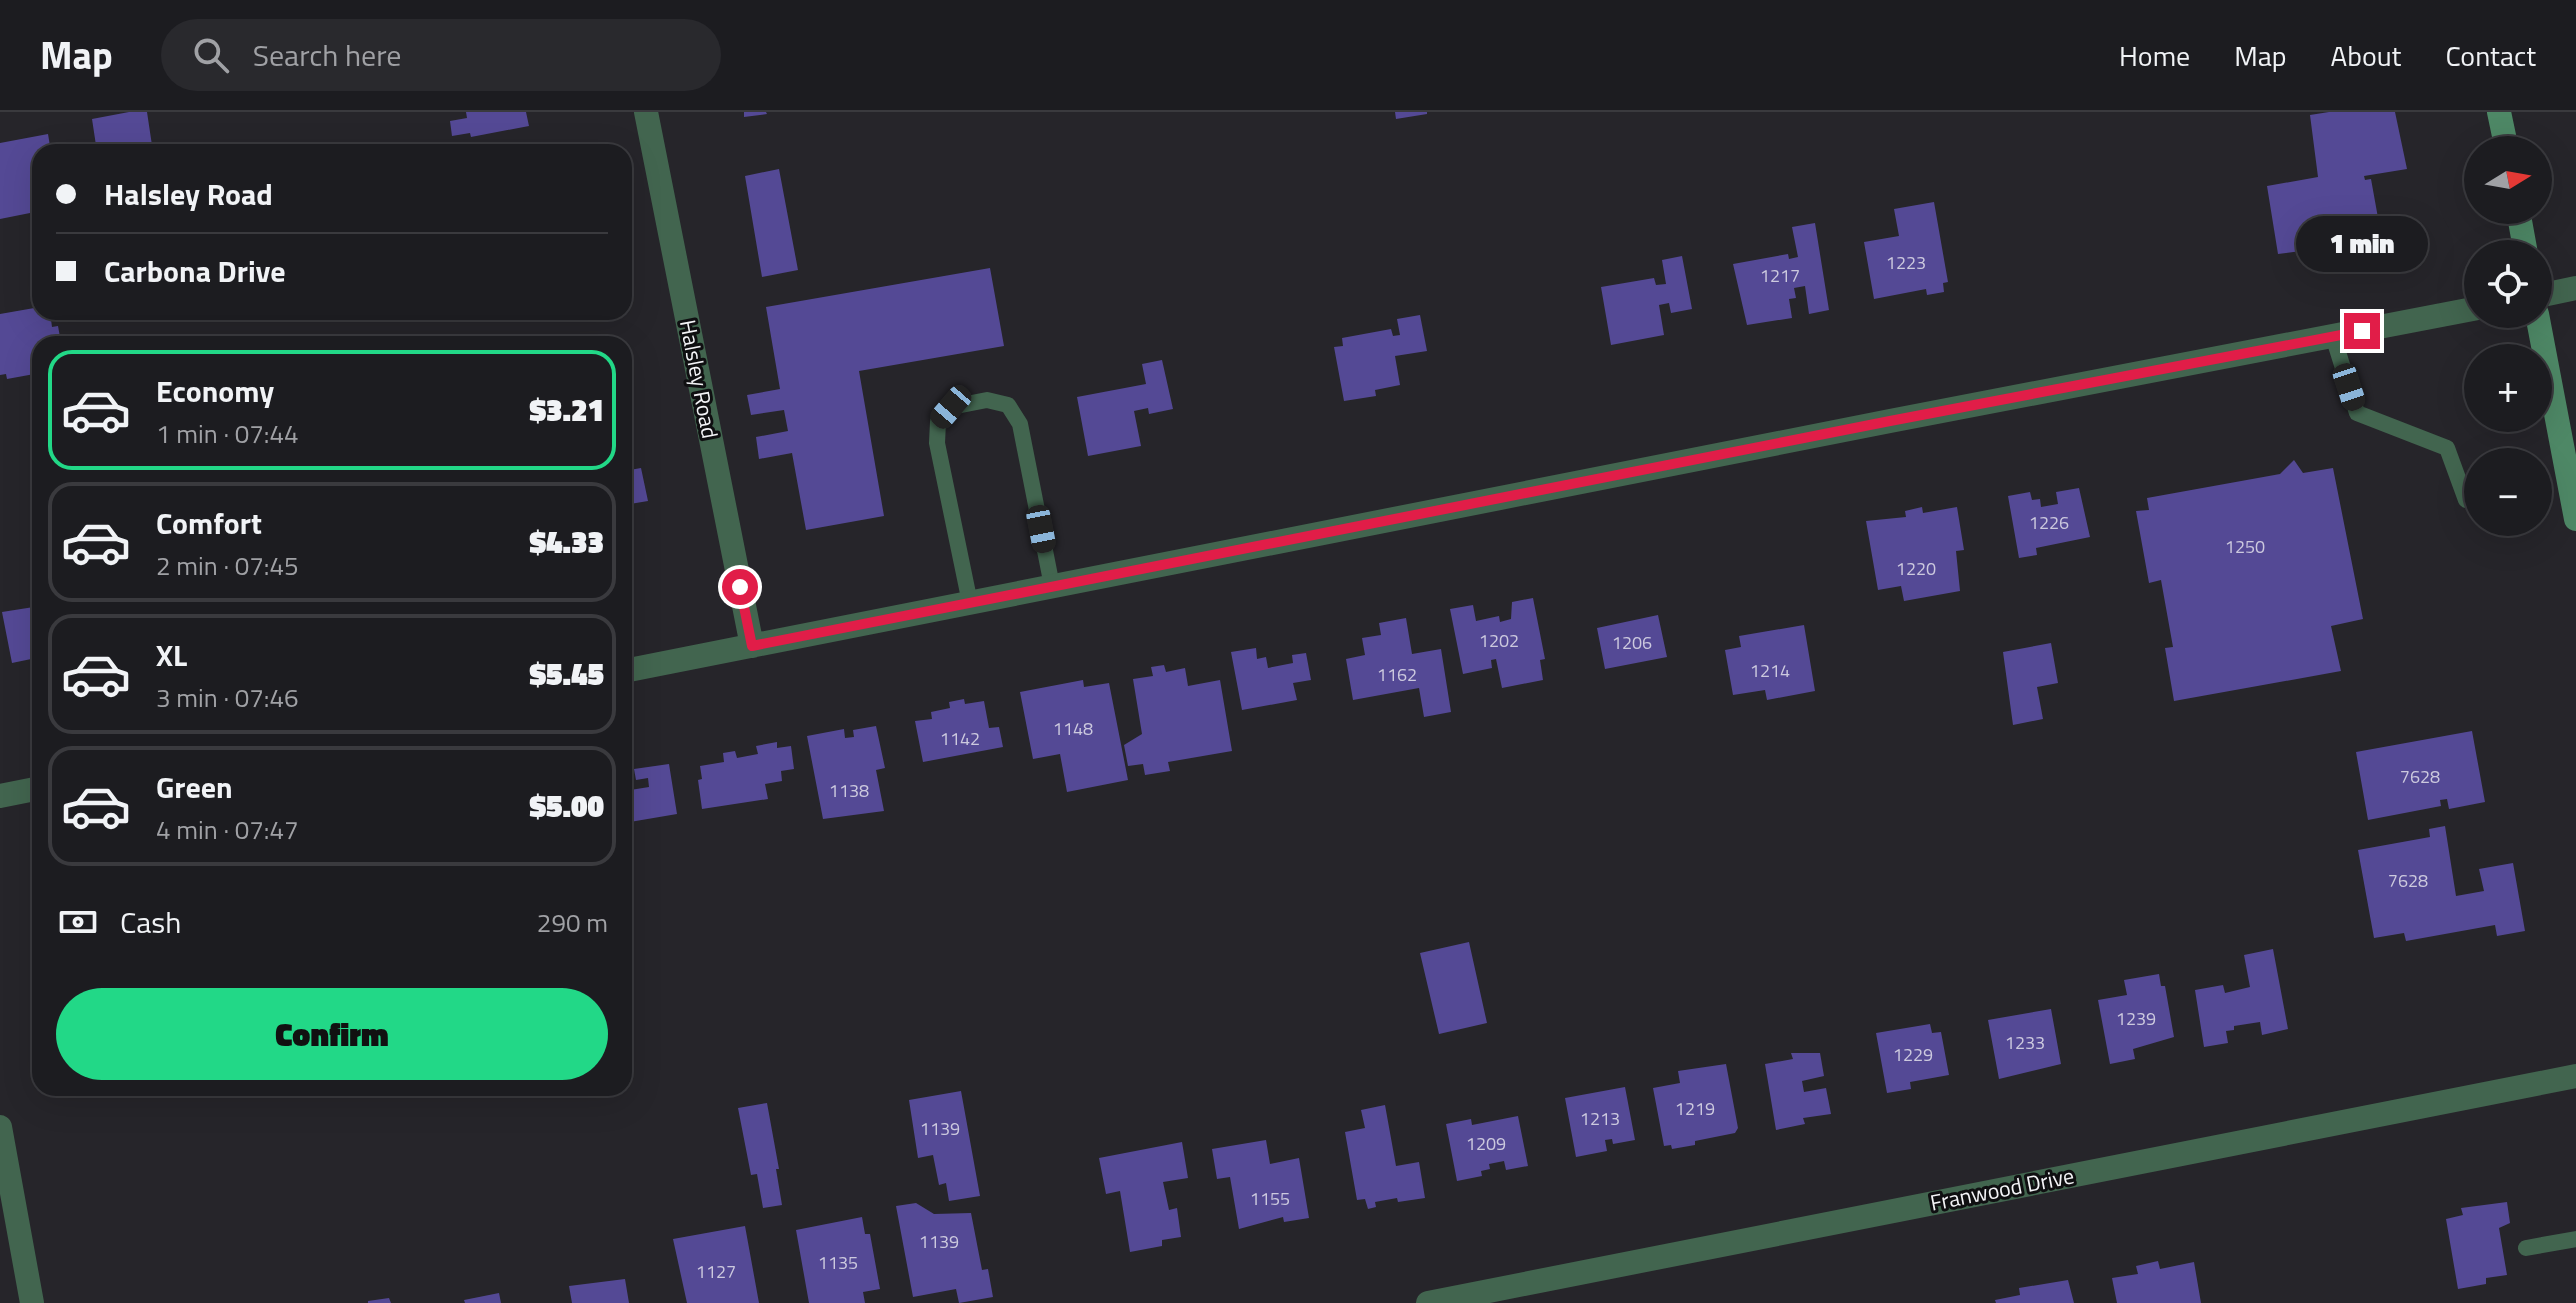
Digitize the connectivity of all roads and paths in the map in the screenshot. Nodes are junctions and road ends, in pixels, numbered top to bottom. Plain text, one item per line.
1 (646, 112) edge
2 (2499, 112) edge
3 (2504, 136) edge
4 (2576, 288) edge
5 (2552, 293) edge
6 (2464, 311) edge
7 (2540, 328) edge
8 (2333, 336) junction
9 (2464, 495) edge
10 (2576, 519) edge
11 (1052, 586) junction
12 (970, 603) junction
13 (752, 646) junction
14 (632, 669) edge
15 (32, 790) edge
16 (0, 796) edge
17 (2576, 1076) edge
18 (0, 1127) edge
19 (2576, 1239) edge
20 (2526, 1248) dead end
21 (32, 1303) edge
22 (1428, 1303) edge

1 - 13 street, Halsley Road
2 - 3 main road
4 - 5 street
6 - 8 street
7 - 10 main road
8 - 9 lane
8 - 11 street
11 - 12 street
11 - 12 lane
12 - 13 street
13 - 14 street
15 - 16 street
17 - 22 street, Franwood Drive
18 - 21 street
19 - 20 lane

